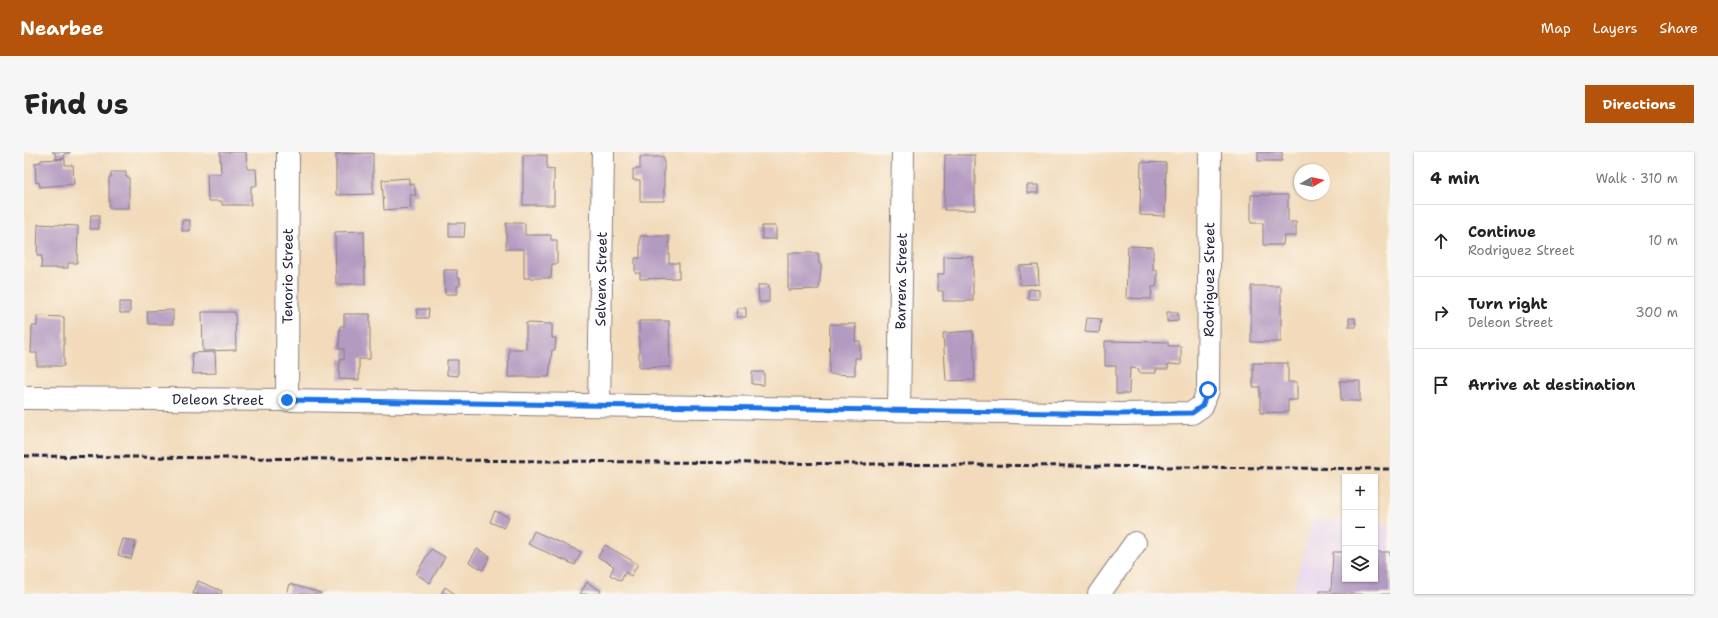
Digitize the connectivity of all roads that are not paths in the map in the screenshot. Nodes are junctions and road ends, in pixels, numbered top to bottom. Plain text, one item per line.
1 (288, 152) edge
2 (603, 152) edge
3 (903, 152) edge
4 (1210, 152) edge
5 (24, 398) edge
6 (287, 400) junction
7 (599, 405) junction
8 (1202, 406) joint
9 (899, 410) junction
10 (1135, 543) dead end
11 (1099, 594) edge

1 - 6 street, Tenorio Street
2 - 7 street, Selvera Street
3 - 9 street, Barrera Street
4 - 8 street, Rodriguez Street
5 - 6 street, Deleon Street
6 - 7 street, Deleon Street
7 - 9 street, Deleon Street
8 - 9 street, Deleon Street
10 - 11 street

